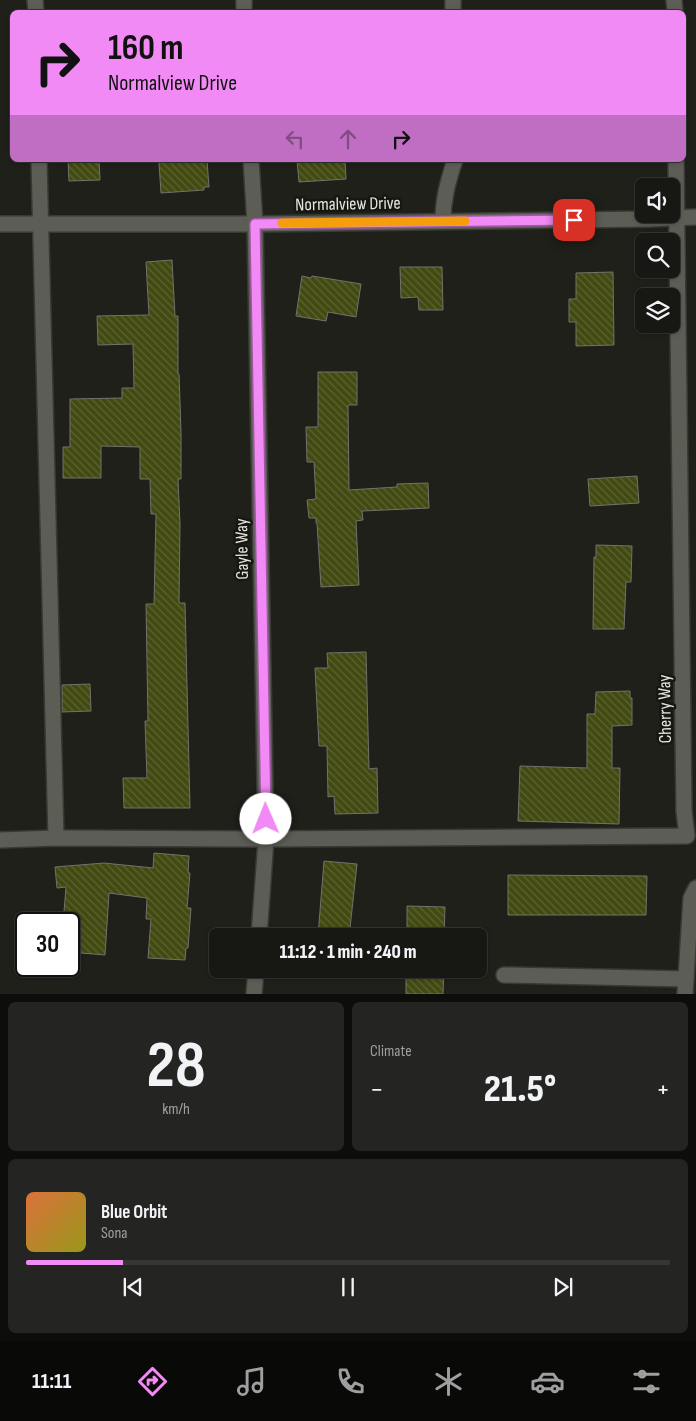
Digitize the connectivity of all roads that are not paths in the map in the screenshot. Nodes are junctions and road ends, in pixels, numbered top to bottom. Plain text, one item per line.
1 (39, 162) edge
2 (251, 162) edge
3 (454, 162) edge
4 (676, 162) edge
5 (677, 178) edge
6 (696, 217) edge
7 (680, 218) edge
8 (635, 219) edge
9 (443, 222) junction
10 (678, 223) edge
11 (0, 224) edge
12 (41, 224) junction
13 (255, 224) junction
14 (692, 836) edge
15 (56, 838) junction
16 (266, 839) junction
17 (0, 840) edge
18 (696, 888) edge
19 (260, 928) edge
20 (504, 975) dead end
21 (255, 978) edge
22 (686, 986) edge
23 (254, 994) edge

1 - 12 street
2 - 13 street, Gayle Way
3 - 9 street
4 - 5 street, Cherry Way
6 - 7 street, Normalview Drive
8 - 9 street, Normalview Drive
9 - 13 street, Normalview Drive
10 - 14 street, Cherry Way
11 - 12 street, Normalview Drive
12 - 13 street, Normalview Drive
12 - 15 street
13 - 16 street, Gayle Way
14 - 16 street, Cherry Way
15 - 16 street, Cherry Way
15 - 17 street, Cherry Way
16 - 19 street, Gayle Way
18 - 22 street
20 - 22 street
21 - 23 street

